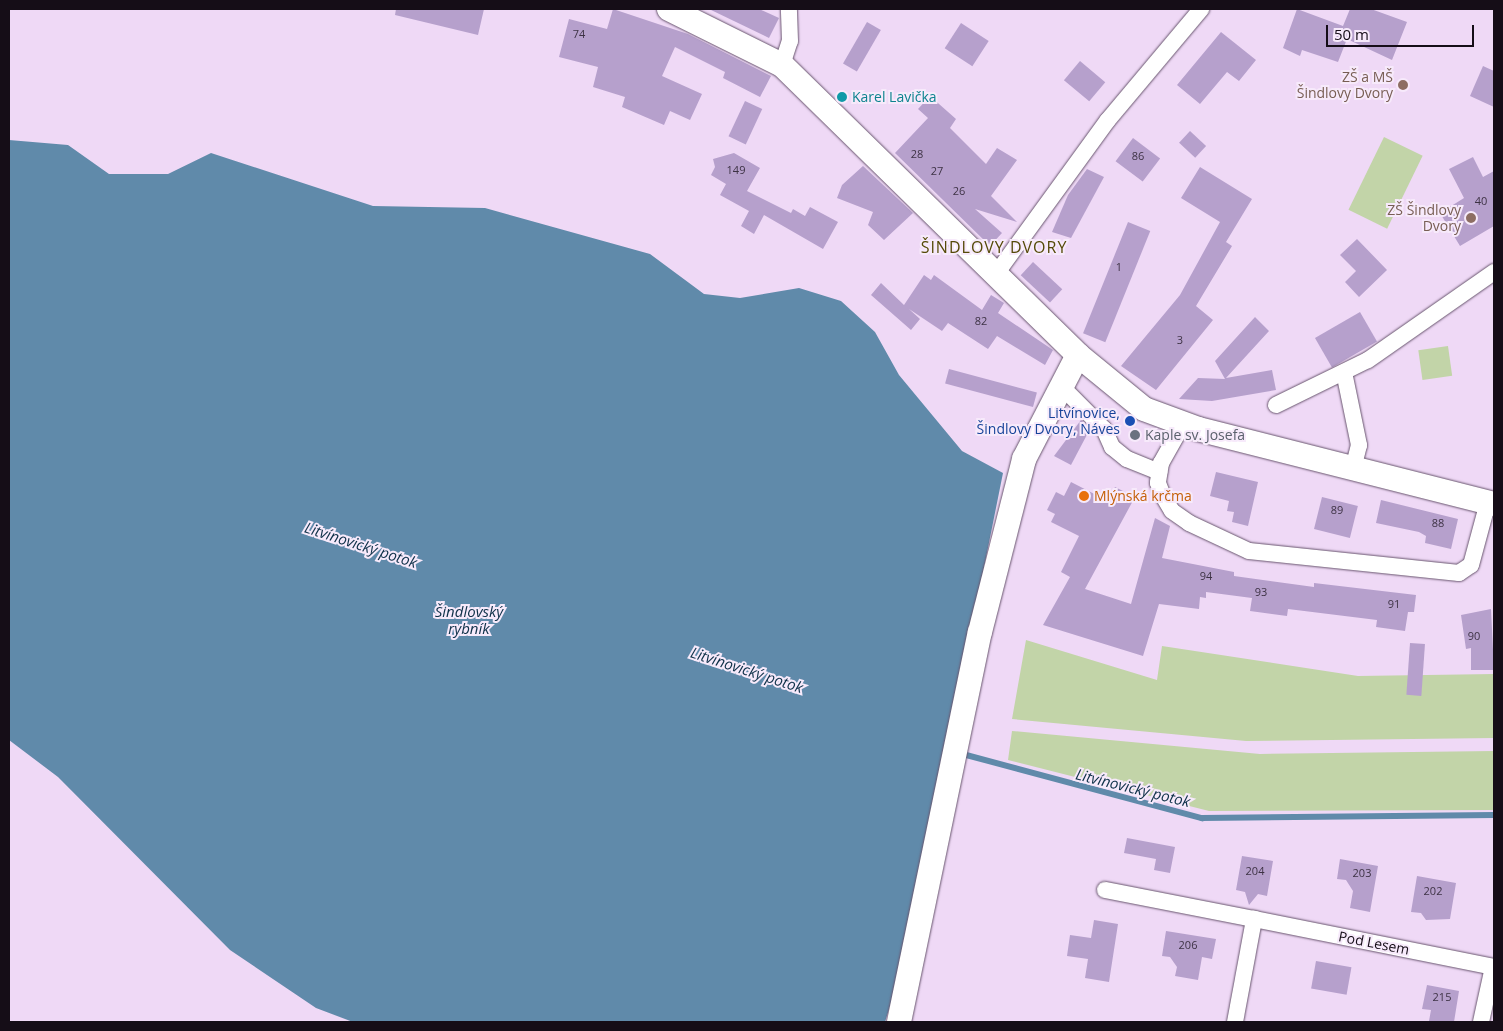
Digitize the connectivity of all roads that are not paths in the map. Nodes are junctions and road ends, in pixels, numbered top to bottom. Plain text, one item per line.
1 (669, 9) edge
2 (789, 9) edge
3 (1201, 9) edge
4 (782, 65) junction
5 (1494, 272) edge
6 (996, 274) junction
7 (1078, 355) junction
8 (1344, 372) junction
9 (1060, 385) junction
10 (1276, 405) dead end
11 (1183, 424) junction
12 (1353, 469) junction
13 (1160, 472) junction
14 (1491, 503) edge
15 (1105, 890) dead end
16 (1254, 919) junction
17 (1494, 967) edge
18 (899, 1022) edge
19 (1235, 1022) edge
20 (1482, 1022) edge

1 - 4 street
2 - 4 street
3 - 6 street
4 - 6 street
5 - 8 street
6 - 7 street
7 - 9 street
7 - 11 street
8 - 10 street
8 - 12 street
9 - 13 street
9 - 18 street
11 - 12 street
11 - 13 street
12 - 14 street
13 - 14 street
15 - 16 street, Pod Lesem
16 - 17 street, Pod Lesem
16 - 19 street
17 - 20 street, Pod Lesem

